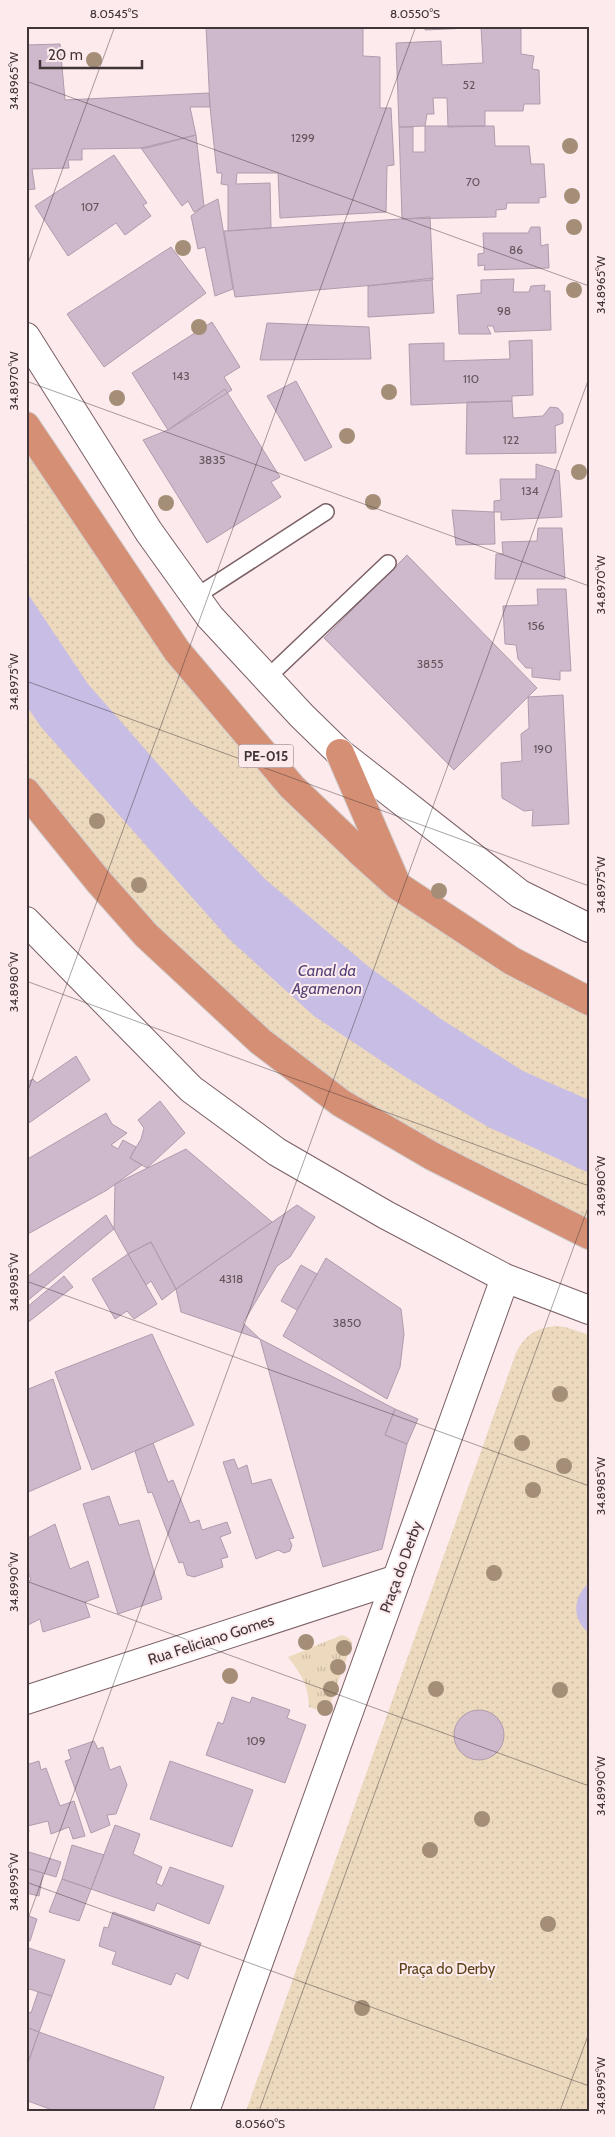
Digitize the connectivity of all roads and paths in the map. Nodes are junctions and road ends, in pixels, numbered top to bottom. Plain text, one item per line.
1 (26, 337) edge
2 (26, 426) edge
3 (326, 512) dead end
4 (388, 563) dead end
5 (195, 597) junction
6 (267, 678) junction
7 (340, 753) junction
8 (26, 792) edge
9 (398, 886) junction
10 (26, 920) edge
11 (589, 928) edge
12 (589, 1000) edge
13 (589, 1235) edge
14 (505, 1278) junction
15 (589, 1310) edge
16 (397, 1579) junction
17 (26, 1700) edge
18 (205, 2111) edge

1 - 5 main road
2 - 9 highway, PE-015
3 - 5 lane
4 - 6 lane
5 - 6 main road
6 - 7 main road
7 - 9 highway
7 - 11 main road
8 - 13 highway
9 - 12 highway, PE-015
10 - 14 main road
14 - 15 main road
14 - 16 main road, Praça do Derby
16 - 17 main road, Rua Feliciano Gomes
16 - 18 main road, Praça do Derby

